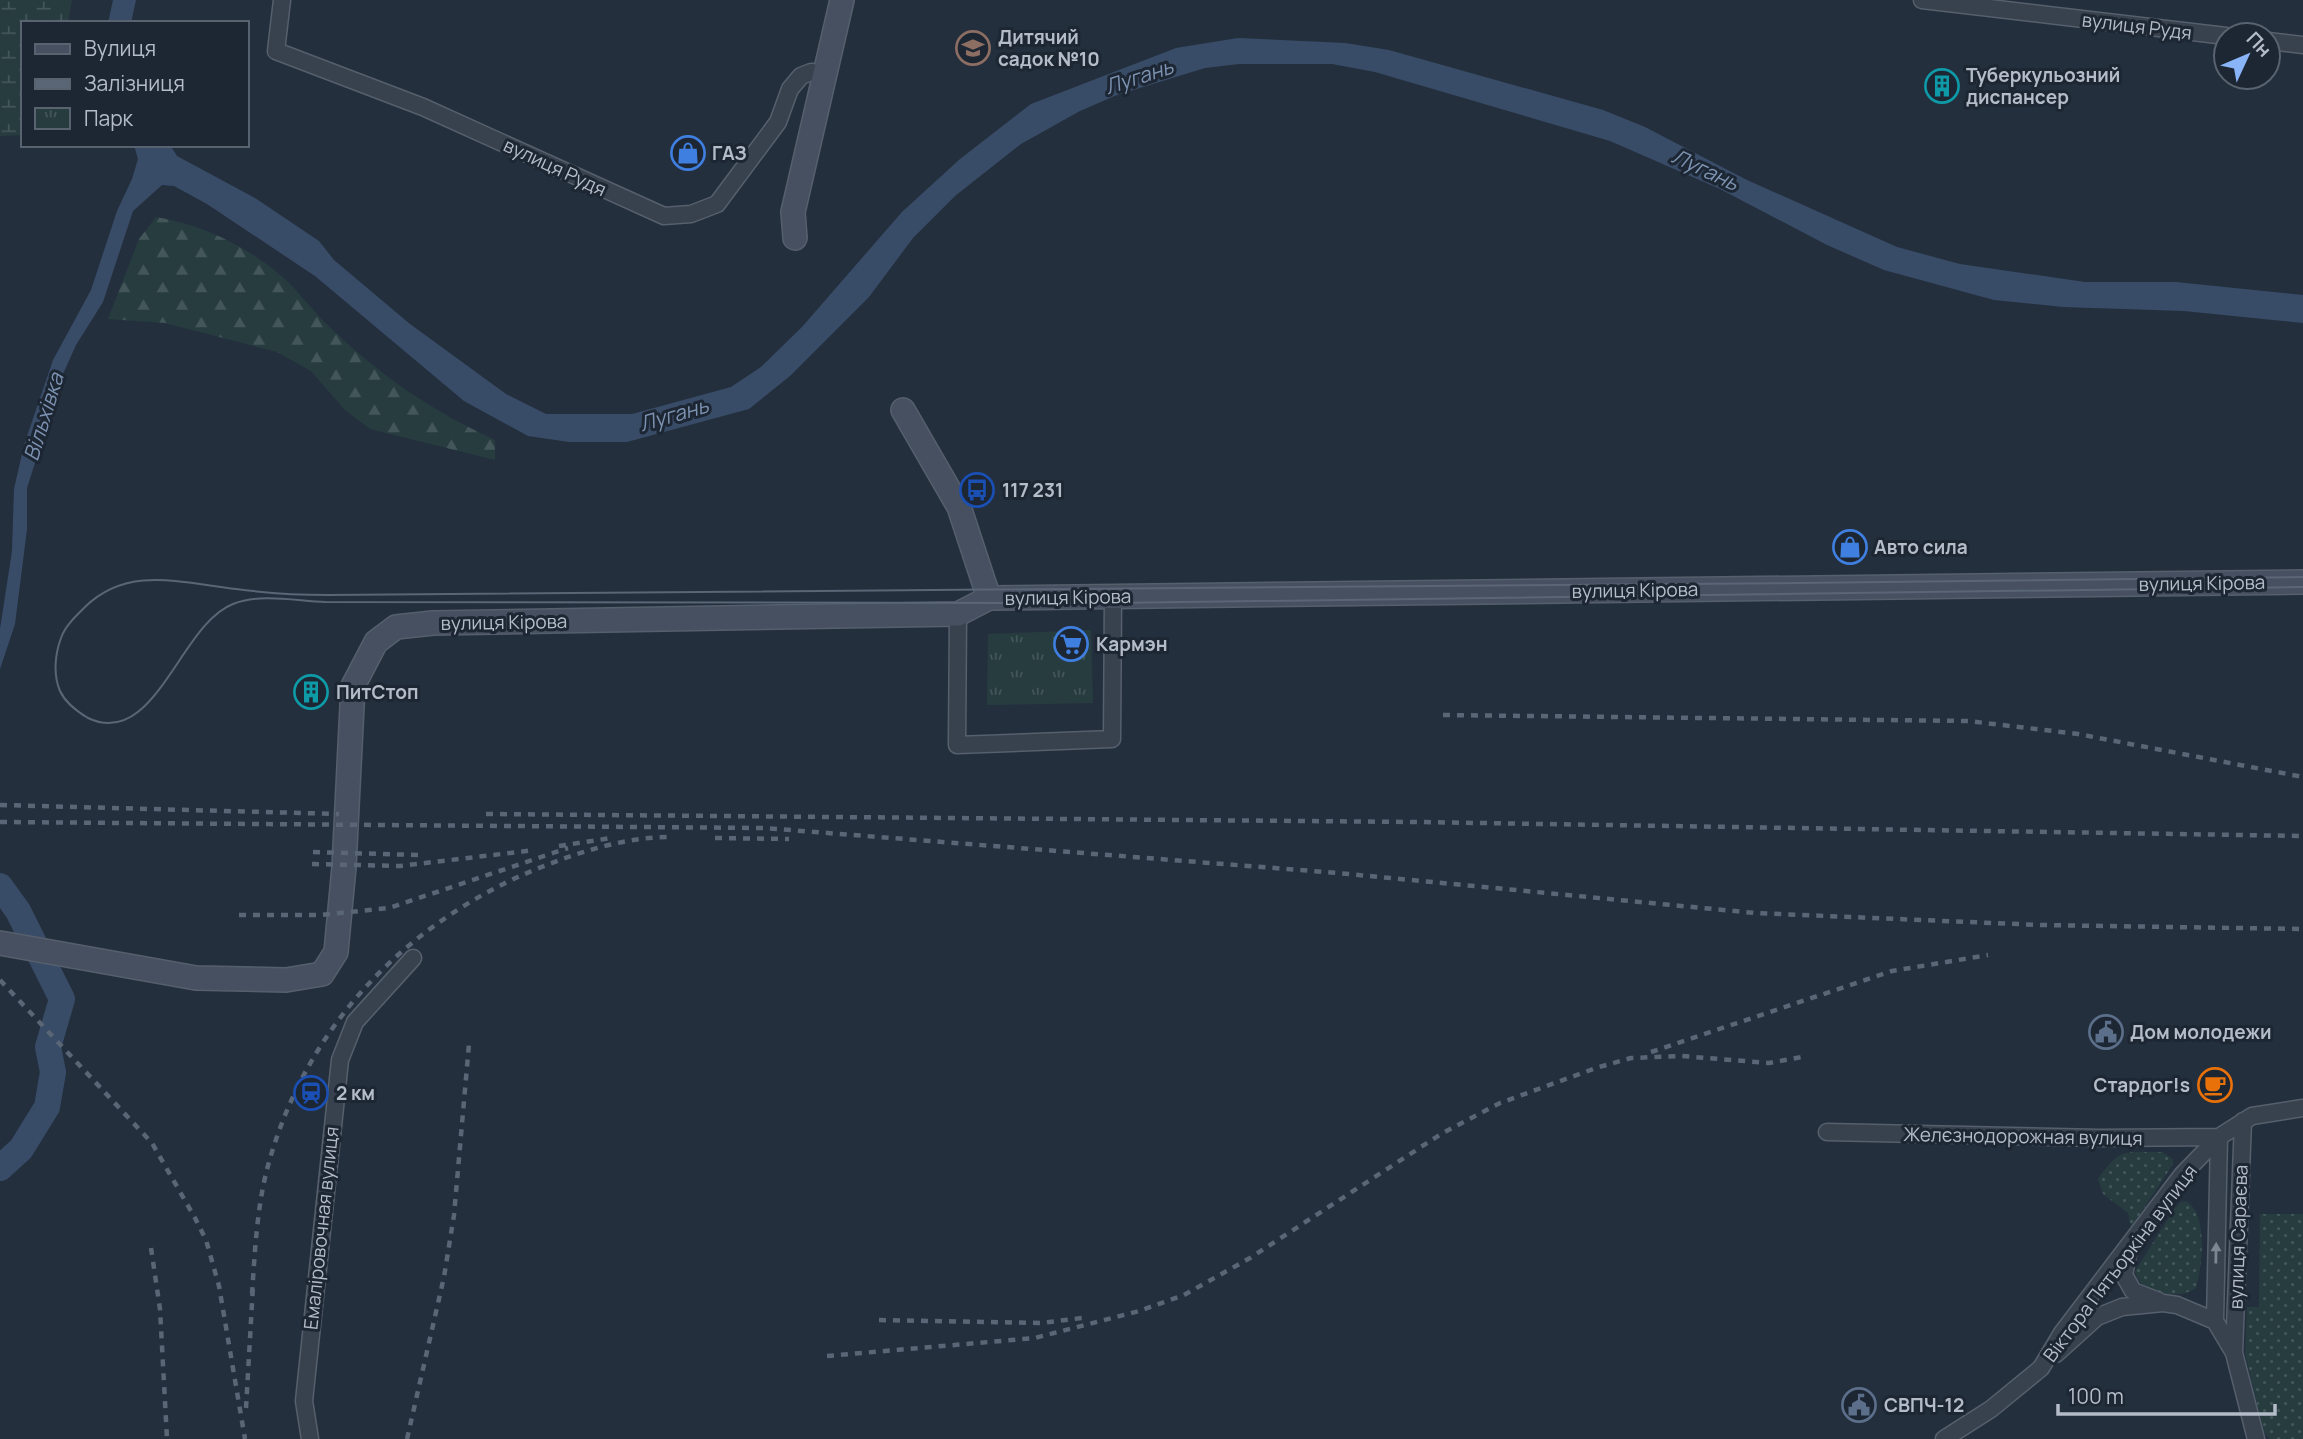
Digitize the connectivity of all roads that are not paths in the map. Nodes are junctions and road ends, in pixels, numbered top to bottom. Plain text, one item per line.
1 (282, 0) edge
2 (842, 0) edge
3 (1922, 0) edge
4 (2212, 34) edge
5 (2282, 43) edge
6 (2303, 45) edge
7 (825, 74) junction
8 (795, 238) dead end
9 (903, 410) dead end
10 (2303, 582) edge
11 (1113, 597) junction
12 (989, 598) junction
13 (958, 614) junction
14 (2, 944) edge
15 (412, 958) dead end
16 (2303, 1108) edge
17 (2242, 1121) junction
18 (1827, 1132) dead end
19 (2219, 1138) junction
20 (2129, 1247) junction
21 (2163, 1303) junction
22 (2215, 1321) junction
23 (2234, 1353) junction
24 (2041, 1368) junction
25 (310, 1439) edge
26 (1944, 1439) edge
27 (2256, 1439) edge

1 - 7 street, вулиця Рудя
2 - 7 street
3 - 4 street, вулиця Рудя
5 - 6 street
7 - 8 street
9 - 12 street
10 - 11 street, вулиця Кірова
11 - 12 street, вулиця Кірова
11 - 13 street
12 - 13 street, вулиця Кірова
13 - 14 street, вулиця Кірова
15 - 25 street, Емаліровочная вулиця
16 - 17 street, Віктора Пятьоркіна вулиця
17 - 19 street, Віктора Пятьоркіна вулиця
17 - 23 street, вулиця Сараєва
18 - 19 street, Желєзнодорожная вулиця
19 - 20 street, Віктора Пятьоркіна вулиця
22 -> 19 street
20 - 21 street
20 - 24 street, Віктора Пятьоркіна вулиця
21 - 22 street
21 - 24 street
22 - 23 street
23 - 27 street
24 - 26 street, Віктора Пятьоркіна вулиця

